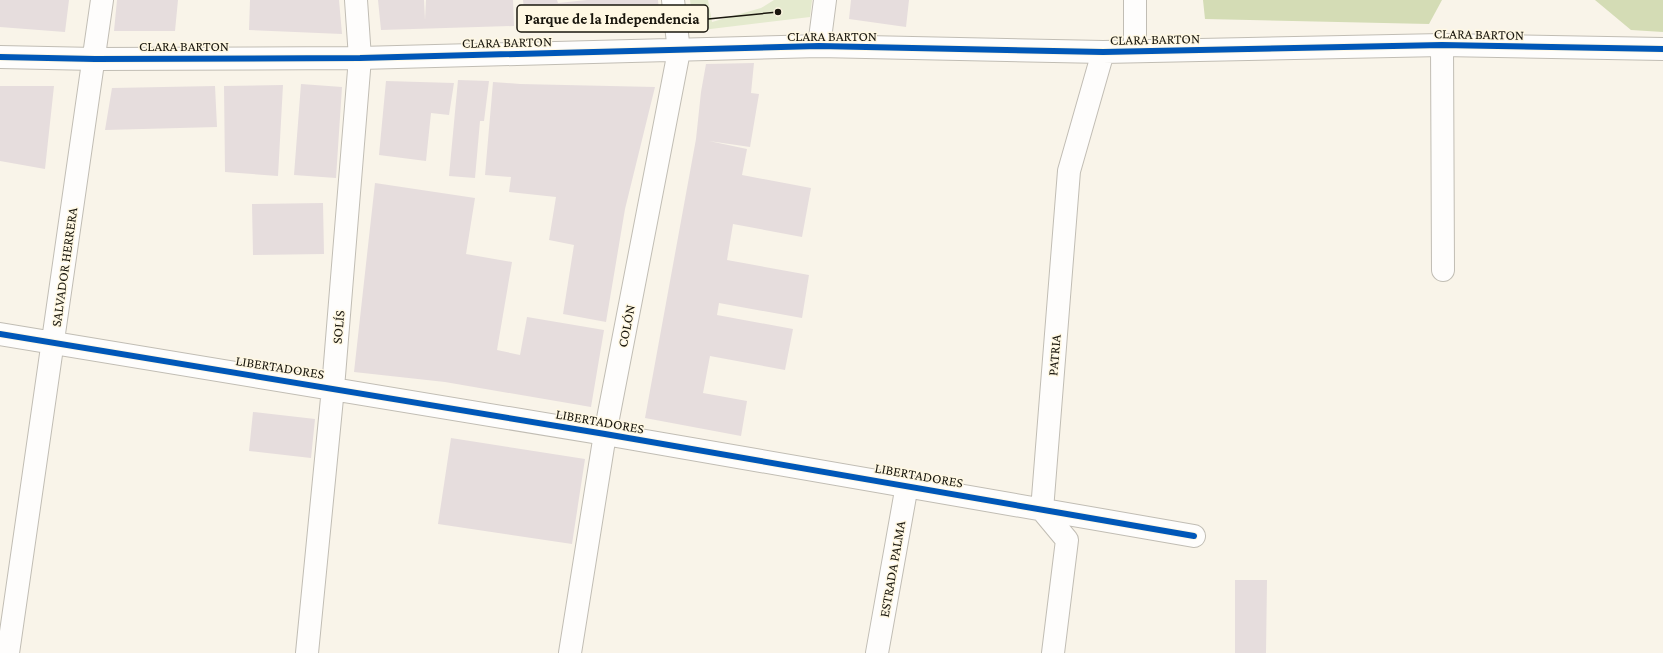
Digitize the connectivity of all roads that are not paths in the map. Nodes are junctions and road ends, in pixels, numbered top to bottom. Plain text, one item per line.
1 (102, 0) edge
2 (356, 0) edge
3 (673, 0) edge
4 (825, 0) edge
5 (1135, 0) edge
6 (1442, 45) junction
7 (819, 46) junction
8 (1663, 49) edge
9 (679, 51) junction
10 (1135, 51) junction
11 (1103, 52) junction
12 (0, 57) edge
13 (360, 58) junction
14 (95, 59) junction
15 (1443, 270) dead end
16 (0, 334) edge
17 (54, 342) junction
18 (333, 388) junction
19 (605, 434) junction
20 (907, 485) junction
21 (1042, 510) junction
22 (1194, 536) dead end
23 (8, 653) edge
24 (307, 653) edge
25 (570, 653) edge
26 (877, 653) edge
27 (1053, 653) edge

1 - 14 street, SALVADOR HERRERA
2 - 13 street, SOLÍS
3 - 9 street, COLÓN
4 - 7 street
5 - 10 street
6 - 8 street, CLARA BARTON
6 - 10 street, CLARA BARTON
6 - 15 street
7 - 9 street, CLARA BARTON
7 - 11 street, CLARA BARTON
9 - 13 street, CLARA BARTON
9 - 19 street, COLÓN
10 - 11 street, CLARA BARTON
11 - 21 street, PATRIA
12 - 14 street, CLARA BARTON
13 - 14 street, CLARA BARTON
13 - 18 street, SOLÍS
14 - 17 street, SALVADOR HERRERA
16 - 17 street, LIBERTADORES
17 - 18 street, LIBERTADORES
17 - 23 street, SALVADOR HERRERA
18 - 19 street, LIBERTADORES
18 - 24 street, SOLÍS
19 - 20 street, LIBERTADORES
19 - 25 street, COLÓN
20 - 21 street, LIBERTADORES
20 - 26 street, ESTRADA PALMA
21 - 22 street, LIBERTADORES
21 - 27 street

